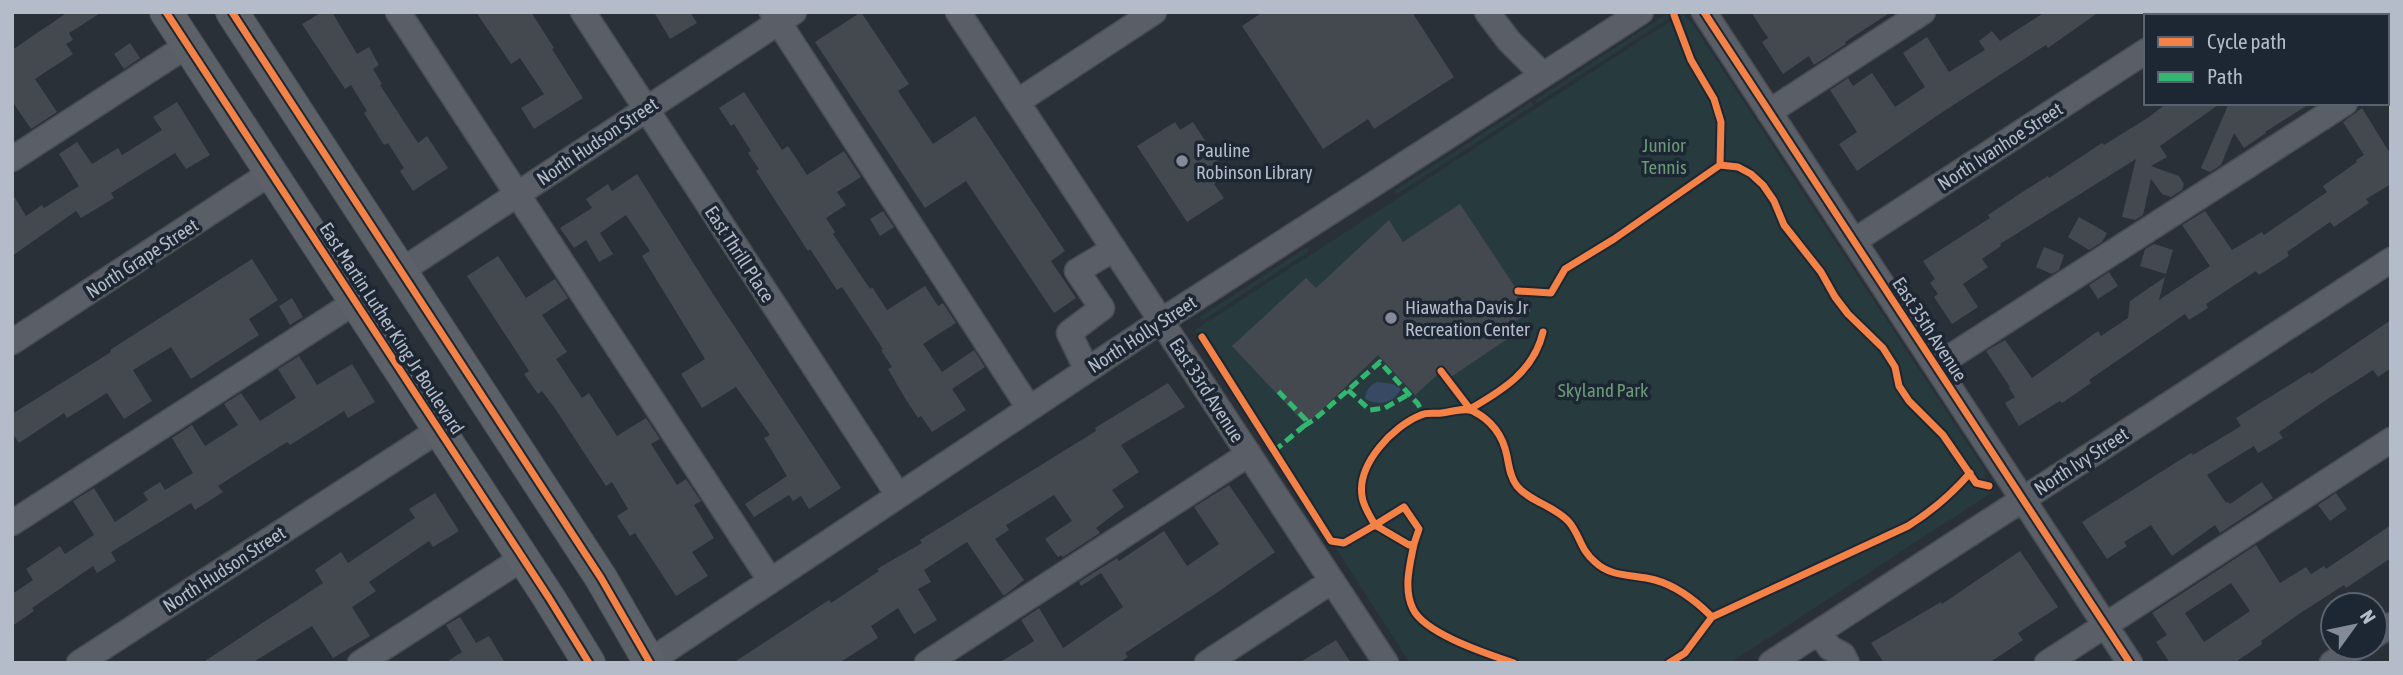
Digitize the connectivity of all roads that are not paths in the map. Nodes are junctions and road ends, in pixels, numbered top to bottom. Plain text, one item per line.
1 (166, 12) edge
2 (232, 12) edge
3 (398, 12) edge
4 (583, 12) edge
5 (958, 12) edge
6 (1154, 12) edge
7 (1487, 12) edge
8 (1641, 12) edge
9 (1704, 12) edge
10 (1923, 12) edge
11 (781, 16) edge
12 (188, 45) junction
13 (2144, 52) edge
14 (1542, 74) junction
15 (1017, 102) junction
16 (2342, 105) edge
17 (646, 109) junction
18 (1769, 112) junction
19 (12, 159) edge
20 (272, 172) junction
21 (516, 195) junction
22 (1854, 241) junction
23 (1114, 249) junction
24 (2391, 260) edge
25 (401, 271) junction
26 (355, 302) junction
27 (1161, 321) junction
28 (12, 342) edge
29 (1936, 366) junction
30 (1087, 370) junction
31 (1029, 408) junction
32 (439, 430) junction
33 (2391, 440) edge
34 (1249, 454) junction
35 (898, 495) junction
36 (2023, 499) junction
37 (12, 523) edge
38 (523, 558) junction
39 (770, 580) junction
40 (1332, 581) junction
41 (2105, 625) junction
42 (1819, 632) junction
43 (649, 662) edge
44 (79, 663) edge
45 (360, 663) edge
46 (589, 663) edge
47 (927, 663) edge
48 (1207, 663) edge
49 (1386, 663) edge
50 (1771, 663) edge
51 (1847, 663) edge
52 (2048, 663) edge
53 (2130, 663) edge

1 - 12 main road, East Martin Luther King Jr Boulevard
2 - 25 main road, East Martin Luther King Jr Boulevard
3 - 21 street
4 - 17 street, East Thrill Place
5 - 15 street, East 33rd Avenue
6 - 15 street
7 - 14 street
8 - 14 street, North Holly Street
9 - 18 street, East 35th Avenue
10 - 18 street
11 - 17 street, North Hudson Street
11 - 31 street
12 - 19 street
12 - 20 main road, East Martin Luther King Jr Boulevard
13 - 22 street, North Ivanhoe Street
14 - 27 street, North Holly Street
15 - 23 street, East 33rd Avenue
16 - 29 street
17 - 21 street, North Hudson Street
17 - 35 street, East Thrill Place
18 - 22 street, East 35th Avenue
20 - 26 main road, East Martin Luther King Jr Boulevard
20 - 28 street, North Grape Street
21 - 25 street, North Hudson Street
21 - 39 street
22 - 29 street, East 35th Avenue
23 - 27 street, East 33rd Avenue
23 - 30 street
24 - 36 street, North Ivy Street
25 - 43 main road, East Martin Luther King Jr Boulevard
26 - 32 main road, East Martin Luther King Jr Boulevard
26 - 37 street
27 - 30 street, North Holly Street
27 - 34 street, East 33rd Avenue
29 - 36 street, East 35th Avenue
30 - 31 street, North Holly Street
31 - 35 street, North Holly Street
32 - 38 main road, East Martin Luther King Jr Boulevard
32 - 44 street, North Hudson Street
33 - 41 street
34 - 40 street, East 33rd Avenue
34 - 47 street
35 - 39 street, North Holly Street
36 - 41 street, East 35th Avenue
36 - 42 street, North Ivy Street
38 - 45 street
38 - 46 main road, East Martin Luther King Jr Boulevard
39 - 43 street, North Holly Street
40 - 48 street
40 - 49 street, East 33rd Avenue
41 - 52 street
41 - 53 street, East 35th Avenue
42 - 50 street, North Ivy Street
42 - 51 street

